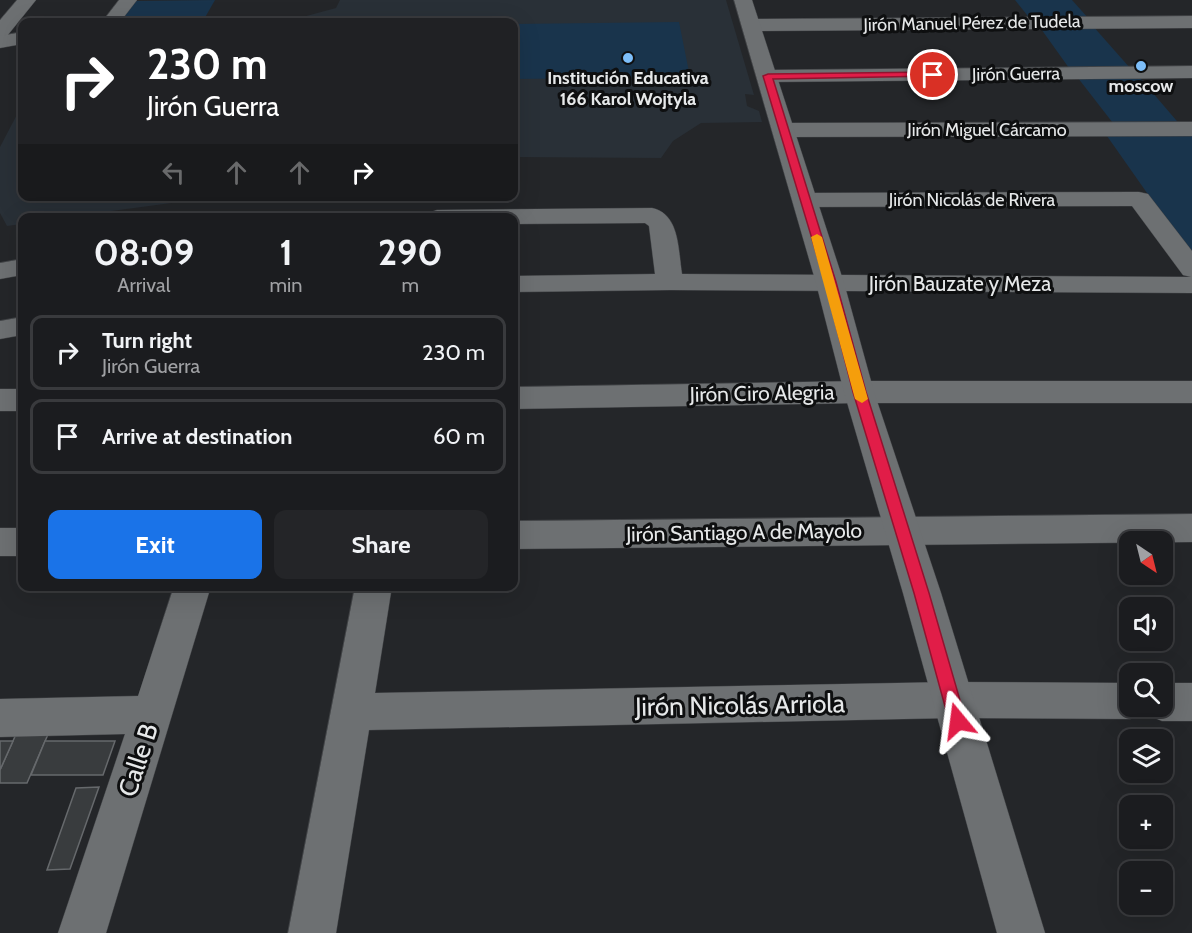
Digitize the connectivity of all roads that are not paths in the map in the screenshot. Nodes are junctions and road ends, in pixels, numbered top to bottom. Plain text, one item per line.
1 (27, 0) edge
2 (128, 0) edge
3 (1017, 8) dead end
4 (747, 13) edge
5 (114, 18) edge
6 (1192, 22) edge
7 (1029, 23) junction
8 (0, 32) edge
9 (18, 39) edge
10 (0, 42) edge
11 (1192, 72) edge
12 (768, 76) junction
13 (1192, 129) edge
14 (783, 130) junction
15 (805, 200) junction
16 (518, 217) edge
17 (18, 268) edge
18 (1192, 269) edge
19 (0, 271) edge
20 (670, 282) junction
21 (830, 282) junction
22 (518, 284) edge
23 (1192, 285) edge
24 (18, 327) edge
25 (0, 330) edge
26 (860, 392) junction
27 (1192, 392) edge
28 (518, 398) edge
29 (0, 400) edge
30 (18, 400) edge
31 (1192, 528) edge
32 (902, 530) junction
33 (518, 535) edge
34 (0, 542) edge
35 (18, 542) edge
36 (192, 591) edge
37 (373, 591) edge
38 (951, 700) junction
39 (1119, 701) edge
40 (1173, 702) edge
41 (1192, 702) edge
42 (351, 712) junction
43 (153, 714) junction
44 (0, 718) edge
45 (82, 933) edge
46 (312, 933) edge
47 (1021, 933) edge

1 - 8 street
2 - 5 street
3 - 7 street
4 - 7 street, Jirón Manuel Pérez de Tudela
4 - 12 street
6 - 7 street, Jirón Manuel Pérez de Tudela
9 - 10 street
11 - 12 street, Jirón Guerra
12 - 14 street
13 - 14 street, Jirón Miguel Cárcamo
14 - 15 street
15 - 18 street, Jirón Nicolás de Rivera
15 - 21 street
16 - 20 street
17 - 19 street
20 - 21 street, Jirón Bauzate y Meza
20 - 22 street, Jirón Bauzate y Meza
21 - 23 street, Jirón Bauzate y Meza
21 - 26 street
24 - 25 street
26 - 27 street, Jirón Ciro Alegria
26 - 28 street, Jirón Ciro Alegria
26 - 32 street
29 - 30 street
31 - 32 street, Jirón Santiago A de Mayolo
32 - 33 street, Jirón Santiago A de Mayolo
32 - 38 street
34 - 35 street
36 - 43 street, Calle B
37 - 42 street
38 - 39 street, Jirón Nicolás Arriola
38 - 42 street, Jirón Nicolás Arriola
38 - 47 street
40 - 41 street
42 - 46 street
43 - 44 street
43 - 45 street, Calle B

